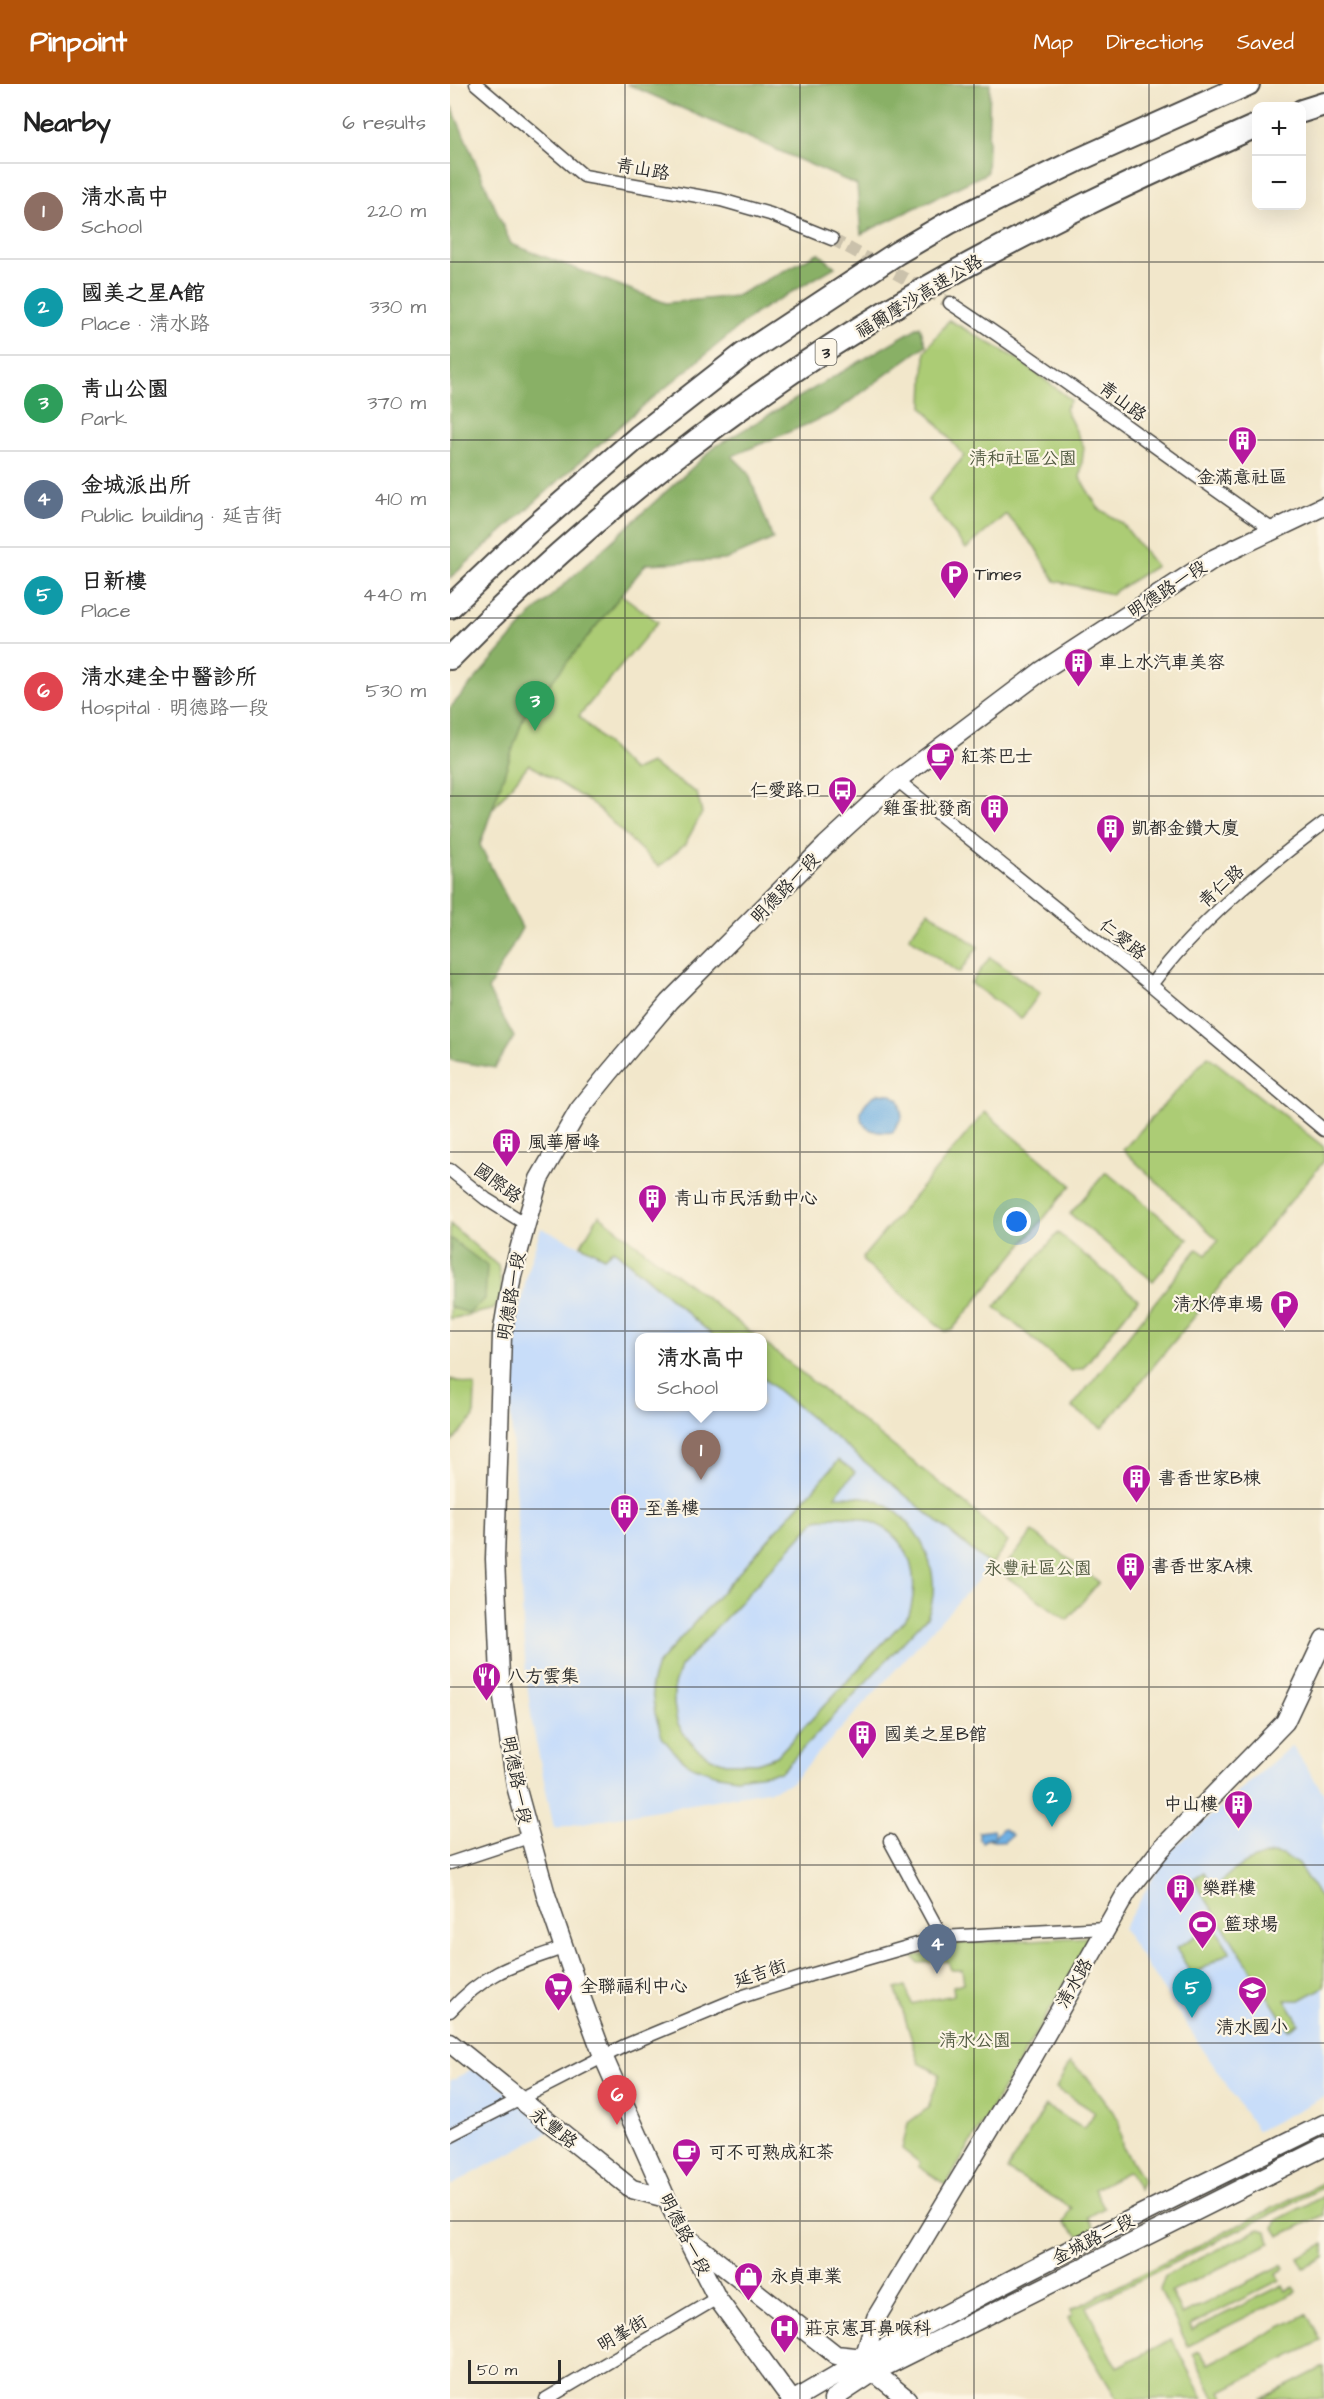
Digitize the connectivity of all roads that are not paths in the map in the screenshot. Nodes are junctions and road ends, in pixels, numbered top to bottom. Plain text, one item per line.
1 (476, 84) edge
2 (1248, 84) edge
3 (1324, 104) edge
4 (1306, 110) edge
5 (1252, 128) edge
6 (832, 239) tunnel mouth
7 (950, 303) tunnel mouth
8 (1324, 506) edge
9 (1273, 530) junction
10 (450, 607) edge
11 (450, 658) edge
12 (897, 780) junction
13 (1324, 823) edge
14 (1151, 985) junction
15 (1324, 1130) edge
16 (450, 1170) edge
17 (526, 1224) junction
18 (1324, 1639) edge
19 (529, 1837) junction
20 (890, 1841) dead end
21 (450, 1863) edge
22 (1105, 1928) junction
23 (942, 1937) junction
24 (564, 1948) junction
25 (450, 2011) edge
26 (450, 2043) edge
27 (603, 2056) junction
28 (518, 2100) junction
29 (1324, 2124) edge
30 (450, 2135) edge
31 (1324, 2147) edge
32 (666, 2198) junction
33 (684, 2236) junction
34 (717, 2298) junction
35 (869, 2365) junction
36 (546, 2399) edge
37 (791, 2399) edge
38 (796, 2399) edge
39 (832, 2399) edge
40 (907, 2399) edge

1 - 6 street, 青山路
2 - 10 highway, 3
3 - 4 highway
5 - 11 highway, 福爾摩沙高速公路 / 3
7 - 9 street, 青山路
8 - 9 street, 明德路一段
9 - 12 street, 明德路一段
12 - 14 street, 仁愛路
12 - 17 street, 明德路一段
13 - 14 street, 青仁路
14 - 15 street, 仁愛路
16 - 17 street, 國際路
17 - 19 street, 明德路一段
18 - 22 street, 清水路
19 - 21 street
19 - 24 street, 明德路一段
20 - 23 street
22 - 23 street, 延吉街
22 - 35 street, 清水路
23 - 27 street, 延吉街
24 - 25 street
24 - 27 street, 明德路一段
26 - 28 street, 永豐路
27 - 28 street, 延吉街
27 - 32 street, 明德路一段
28 - 30 street, 延吉街
28 - 32 street, 永豐路
29 - 35 street, 金城路二段
31 - 35 street, 金城路二段
32 - 33 street, 明德路一段
33 - 34 street, 明德路一段
33 - 35 street
34 - 36 street, 明峯街
34 - 37 street, 明德路一段
35 - 38 street
35 - 39 street
35 - 40 street

